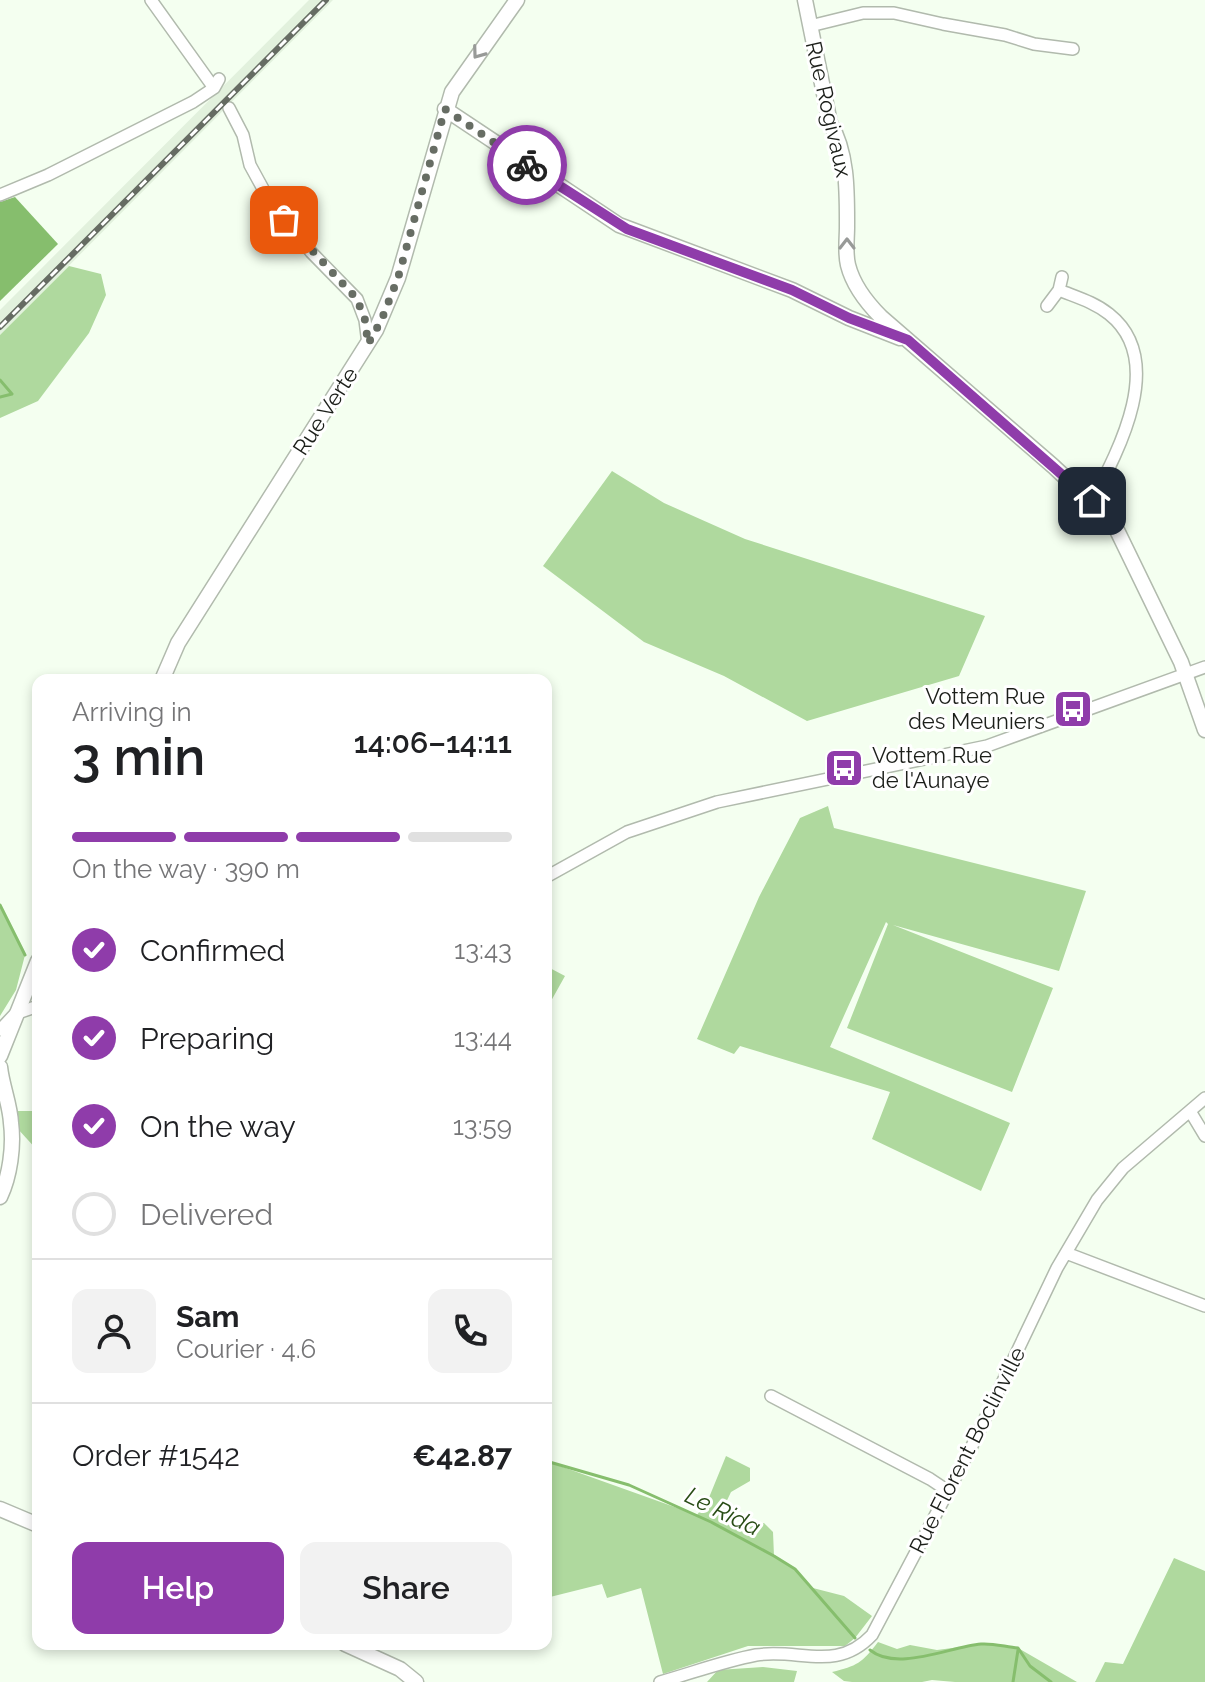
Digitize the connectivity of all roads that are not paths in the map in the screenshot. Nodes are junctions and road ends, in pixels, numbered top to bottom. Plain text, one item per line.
1 (151, 0) edge
2 (517, 0) edge
3 (805, 0) edge
4 (810, 26) junction
5 (1073, 49) dead end
6 (229, 108) dead end
7 (445, 109) junction
8 (0, 195) edge
9 (1062, 277) dead end
10 (1059, 290) junction
11 (867, 303) junction
12 (1047, 306) dead end
13 (850, 319) junction
14 (908, 340) junction
15 (368, 344) junction
16 (1092, 501) junction
17 (1205, 667) edge
18 (165, 674) edge
19 (1186, 674) junction
20 (1205, 730) edge
21 (552, 874) edge
22 (32, 975) edge
23 (32, 1008) edge
24 (15, 1014) junction
25 (0, 1030) edge
26 (0, 1056) edge
27 (0, 1067) edge
28 (2, 1089) edge
29 (1205, 1098) edge
30 (1190, 1111) junction
31 (1205, 1136) edge
32 (0, 1197) edge
33 (1066, 1253) junction
34 (1205, 1306) edge
35 (771, 1396) dead end
36 (948, 1491) junction
37 (0, 1509) edge
38 (32, 1522) edge
39 (358, 1650) edge
40 (416, 1682) edge
41 (660, 1682) edge

1 - 8 street
2 -> 7 street, Rue Verte
3 - 4 street, Rue Rogivaux
4 - 5 street
11 -> 4 street, Rue Rogivaux
6 - 15 street
7 - 13 street
7 - 15 street, Rue Verte
9 - 10 street
10 - 12 street
10 - 16 street
11 - 13 street
11 - 14 street, Rue Rogivaux
13 - 14 street
14 - 16 street, Rue Rogivaux
15 - 18 street, Rue Verte
16 - 19 street, Rue Rogivaux
17 - 19 street
19 - 20 street, Rue Rogivaux
19 - 21 street
22 - 24 street
23 - 24 street
24 - 25 street
24 - 26 street
27 - 28 street
28 - 32 street
29 - 30 street, Rue Florent Boclinville
30 - 31 street
30 - 33 street, Rue Florent Boclinville
33 - 34 street
33 - 36 street, Rue Florent Boclinville
35 - 36 street
36 - 41 street, Rue Florent Boclinville
37 - 38 street
39 - 40 street

